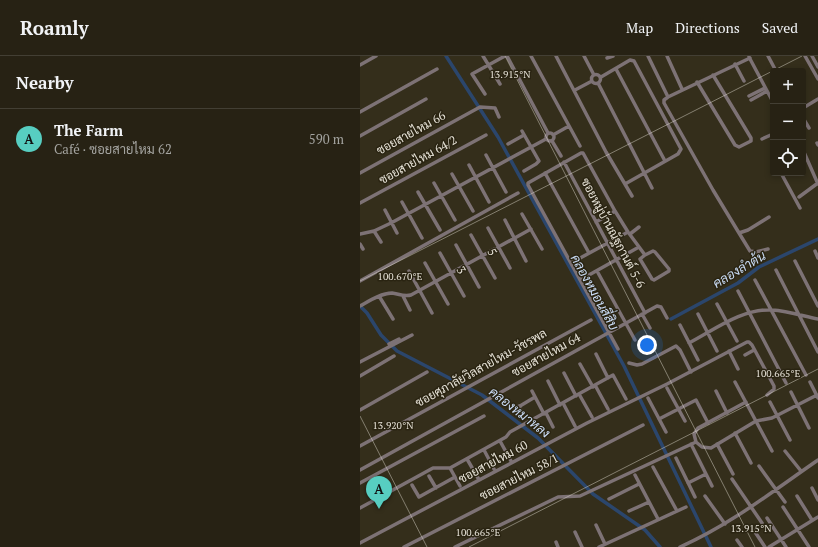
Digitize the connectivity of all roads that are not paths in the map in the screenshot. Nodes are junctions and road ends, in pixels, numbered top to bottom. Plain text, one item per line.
1 (376, 56) edge
2 (483, 56) edge
3 (506, 56) edge
4 (531, 56) edge
5 (556, 56) edge
6 (584, 56) edge
7 (612, 56) edge
8 (648, 56) edge
9 (667, 56) edge
10 (768, 56) edge
11 (805, 56) edge
12 (812, 56) edge
13 (749, 57) edge
14 (607, 58) dead end
15 (735, 64) junction
16 (360, 65) edge
17 (489, 65) junction
18 (818, 67) edge
19 (774, 68) edge
20 (437, 69) dead end
21 (616, 69) junction
22 (594, 75) junction
23 (713, 75) junction
24 (601, 77) junction
25 (818, 79) edge
26 (592, 81) junction
27 (697, 82) junction
28 (744, 82) dead end
29 (598, 83) junction
30 (500, 84) dead end
31 (682, 89) junction
32 (766, 89) junction
33 (575, 90) junction
34 (485, 94) dead end
35 (749, 96) dead end
36 (770, 96) edge
37 (668, 97) junction
38 (426, 99) dead end
39 (818, 99) edge
40 (751, 100) dead end
41 (806, 106) edge
42 (360, 112) edge
43 (499, 117) dead end
44 (806, 123) edge
45 (570, 126) junction
46 (809, 128) dead end
47 (522, 131) dead end
48 (548, 133) junction
49 (486, 135) dead end
50 (524, 135) junction
51 (553, 135) junction
52 (770, 135) edge
53 (360, 136) edge
54 (546, 139) junction
55 (762, 139) dead end
56 (552, 140) junction
57 (508, 144) dead end
58 (580, 146) dead end
59 (532, 147) junction
60 (486, 155) dead end
61 (561, 156) dead end
62 (806, 157) edge
63 (665, 161) junction
64 (564, 162) junction
65 (469, 165) dead end
66 (493, 169) junction
67 (524, 171) dead end
68 (360, 172) edge
69 (545, 173) junction
70 (644, 173) junction
71 (452, 174) dead end
72 (783, 176) edge
73 (476, 178) junction
74 (434, 183) dead end
75 (625, 184) junction
76 (818, 184) edge
77 (459, 187) junction
78 (652, 188) dead end
79 (418, 192) dead end
80 (506, 192) dead end
81 (518, 193) dead end
82 (442, 196) junction
83 (632, 196) dead end
84 (799, 197) dead end
85 (402, 202) dead end
86 (489, 202) dead end
87 (360, 203) edge
88 (425, 205) junction
89 (800, 208) dead end
90 (385, 210) dead end
91 (473, 211) dead end
92 (615, 211) junction
93 (408, 214) junction
94 (522, 214) dead end
95 (769, 217) dead end
96 (455, 220) dead end
97 (504, 220) dead end
98 (596, 222) junction
99 (391, 223) junction
100 (639, 227) dead end
101 (488, 228) dead end
102 (531, 229) junction
103 (440, 230) dead end
104 (374, 231) junction
105 (629, 233) junction
106 (739, 233) junction
107 (360, 234) edge
108 (397, 234) dead end
109 (471, 235) dead end
110 (422, 238) dead end
111 (515, 238) junction
112 (381, 242) dead end
113 (608, 243) junction
114 (360, 244) edge
115 (456, 245) dead end
116 (499, 247) junction
117 (639, 247) junction
118 (768, 248) dead end
119 (363, 249) dead end
120 (542, 249) dead end
121 (815, 251) dead end
122 (440, 253) dead end
123 (589, 253) junction
124 (483, 255) junction
125 (645, 255) junction
126 (818, 258) edge
127 (526, 261) dead end
128 (616, 261) junction
129 (795, 261) dead end
130 (425, 262) dead end
131 (571, 263) junction
132 (467, 264) junction
133 (510, 268) dead end
134 (776, 270) dead end
135 (409, 271) dead end
136 (597, 271) junction
137 (451, 273) junction
138 (495, 278) dead end
139 (580, 280) junction
140 (755, 280) dead end
141 (360, 281) edge
142 (435, 282) junction
143 (479, 287) dead end
144 (420, 290) junction
145 (738, 292) dead end
146 (379, 296) junction
147 (403, 296) junction
148 (464, 296) dead end
149 (448, 304) dead end
150 (717, 304) dead end
151 (360, 306) edge
152 (818, 306) edge
153 (410, 310) dead end
154 (772, 310) junction
155 (749, 312) junction
156 (432, 313) dead end
157 (643, 313) junction
158 (698, 314) dead end
159 (798, 314) junction
160 (393, 318) dead end
161 (667, 318) dead end
162 (818, 319) edge
163 (591, 320) dead end
164 (626, 323) junction
165 (727, 323) junction
166 (680, 325) dead end
167 (650, 328) dead end
168 (608, 332) junction
169 (708, 333) junction
170 (412, 335) dead end
171 (635, 340) dead end
172 (737, 342) dead end
173 (689, 343) junction
174 (618, 349) dead end
175 (754, 350) junction
176 (717, 351) dead end
177 (729, 351) junction
178 (818, 352) edge
179 (596, 354) dead end
180 (745, 355) dead end
181 (394, 356) dead end
182 (698, 360) dead end
183 (360, 361) edge
184 (629, 363) dead end
185 (580, 364) dead end
186 (738, 369) dead end
187 (427, 372) dead end
188 (691, 372) junction
189 (564, 373) dead end
190 (806, 375) dead end
191 (360, 376) edge
192 (608, 378) junction
193 (548, 382) dead end
194 (735, 382) dead end
195 (810, 382) dead end
196 (786, 383) dead end
197 (594, 386) junction
198 (667, 388) dead end
199 (532, 391) dead end
200 (716, 391) dead end
201 (791, 392) dead end
202 (578, 395) junction
203 (767, 395) dead end
204 (535, 397) junction
205 (817, 397) edge
206 (648, 398) dead end
207 (626, 399) dead end
208 (746, 402) junction
209 (770, 402) dead end
210 (561, 404) junction
211 (798, 405) junction
212 (519, 406) junction
213 (515, 409) dead end
214 (608, 409) dead end
215 (678, 409) junction
216 (360, 410) edge
217 (545, 413) junction
218 (727, 413) junction
219 (777, 415) junction
220 (484, 416) dead end
221 (524, 417) dead end
222 (592, 417) dead end
223 (659, 419) junction
224 (685, 421) dead end
225 (756, 421) junction
226 (708, 423) junction
227 (643, 425) dead end
228 (575, 426) dead end
229 (554, 427) dead end
230 (809, 428) dead end
231 (666, 432) dead end
232 (735, 433) junction
233 (790, 440) dead end
234 (500, 441) junction
235 (696, 442) junction
236 (691, 444) junction
237 (717, 444) junction
238 (360, 446) edge
239 (484, 450) junction
240 (772, 451) dead end
241 (785, 451) dead end
242 (676, 458) dead end
243 (467, 459) junction
244 (818, 460) edge
245 (511, 461) dead end
246 (751, 463) dead end
247 (759, 466) dead end
248 (653, 467) dead end
249 (450, 468) junction
250 (494, 469) dead end
251 (360, 470) edge
252 (801, 471) junction
253 (706, 474) junction
254 (733, 474) dead end
255 (635, 475) dead end
256 (429, 476) dead end
257 (455, 477) junction
258 (478, 478) dead end
259 (732, 479) dead end
260 (360, 483) edge
261 (688, 483) junction
262 (639, 484) junction
263 (412, 485) dead end
264 (460, 486) dead end
265 (712, 486) dead end
266 (436, 488) junction
267 (812, 488) dead end
268 (776, 489) junction
269 (705, 496) dead end
270 (797, 496) dead end
271 (695, 497) dead end
272 (609, 498) dead end
273 (818, 500) edge
274 (649, 502) junction
275 (785, 502) dead end
276 (751, 506) junction
277 (686, 507) dead end
278 (783, 507) dead end
279 (360, 508) edge
280 (629, 511) dead end
281 (676, 511) junction
282 (818, 517) edge
283 (767, 518) dead end
284 (658, 519) junction
285 (812, 520) junction
286 (762, 523) dead end
287 (596, 524) dead end
288 (725, 524) junction
289 (753, 529) dead end
290 (797, 529) junction
291 (576, 532) dead end
292 (781, 539) junction
293 (737, 540) dead end
294 (556, 542) dead end
295 (360, 543) edge
296 (605, 544) junction
297 (404, 547) edge
298 (455, 547) edge
299 (558, 547) edge
300 (582, 547) edge
301 (599, 547) edge
302 (680, 547) edge
303 (742, 547) edge
304 (765, 547) edge
305 (769, 547) edge
306 (786, 547) edge
307 (808, 547) edge

1 - 16 street
2 - 17 street
3 - 17 street
3 - 48 street
4 - 45 street
5 - 33 street
6 - 22 street
7 - 14 street
8 - 37 street
9 - 31 street
10 - 19 street
11 - 25 street
12 - 18 street
13 - 15 street
13 - 32 street
15 - 23 street
15 - 28 street
17 - 30 street
17 - 34 street
20 - 42 street
21 - 24 street
21 - 63 street
21 - 63 street
22 - 24 street
22 - 26 street
23 - 27 street
23 - 27 street
24 - 29 street
26 - 29 street
26 - 33 street
27 - 31 street
29 - 70 street
31 - 37 street
32 - 35 street
32 - 36 street
32 - 40 street
33 - 75 street
37 - 106 street
38 - 53 street
39 - 41 street
43 - 68 street, ซอยสายไหม 66
44 - 46 street
45 - 51 street
45 - 58 street
47 - 50 street
48 - 51 street
48 - 54 street
49 - 87 street, ซอยสายไหม 64/2
50 - 57 street
50 - 59 street
51 - 56 street
52 - 55 street
54 - 56 street
54 - 59 street
56 - 61 street
59 - 66 street
59 - 67 street
60 - 66 street
62 - 76 street
63 - 70 street
64 - 69 street
64 - 92 street
64 - 98 street, ซอยหมู่บ้านณัฐกานต์ 5-6
65 - 73 street
66 - 73 street
66 - 80 street
69 - 123 street
69 - 131 street
70 - 75 street
70 - 78 street
71 - 77 street
72 - 89 street
73 - 77 street
73 - 86 street
74 - 82 street
75 - 83 street
76 - 84 street
77 - 82 street
77 - 91 street
79 - 88 street
81 - 141 street
82 - 88 street
82 - 96 street
85 - 93 street
88 - 93 street
88 - 103 street
90 - 99 street
92 - 98 street
92 - 105 street
93 - 99 street
93 - 110 street
94 - 102 street
95 - 106 street
97 - 111 street
98 - 113 street, ซอยหมู่บ้านณัฐกานต์ 5-6
99 - 104 street
99 - 108 street
100 - 105 street
101 - 116 street
102 - 111 street
102 - 120 street
104 - 107 street
104 - 112 street
105 - 113 street
105 - 117 street
106 - 118 street
109 - 124 street, 5
111 - 116 street
111 - 127 street
113 - 123 street
113 - 128 street, ซอยหมู่บ้านณัฐกานต์ 5-6
114 - 119 street
115 - 132 street
116 - 124 street
116 - 133 street
117 - 125 street
117 - 128 street
121 - 126 street
122 - 137 street, 3
123 - 131 street
124 - 132 street
124 - 138 street, 5
125 - 125 street
128 - 136 street
128 - 157 street, ซอยหมู่บ้านณัฐกานต์ 5-6
129 - 152 street
130 - 142 street
131 - 139 street
132 - 137 street
132 - 143 street
134 - 159 street
135 - 144 street
136 - 139 street
136 - 164 street
137 - 142 street
137 - 148 street, 3
139 - 168 street
140 - 154 street
142 - 144 street
142 - 149 street
144 - 147 street
144 - 156 street
145 - 155 street
146 - 147 street
146 - 151 street
146 - 160 street
147 - 153 street
150 - 165 street
154 - 155 street
154 - 159 street
154 - 190 street
155 - 165 street
155 - 196 street
157 - 161 street, ซอยสายไหม 64
157 - 164 street, ซอยสายไหม 64
157 - 167 street, ซอยหมู่บ้านณัฐกานต์ 5-6
158 - 169 street
159 - 162 street
159 - 178 street
163 - 238 street, ซอยศุภาลัยวิลสายไหม-วัชรพล
164 - 168 street, ซอยสายไหม 64
164 - 171 street
165 - 169 street
165 - 172 street
166 - 173 street
168 - 174 street
168 - 251 street, ซอยสายไหม 64
169 - 173 street
169 - 176 street
170 - 183 street
173 - 182 street
175 - 177 street, ซอยสายไหม 60
175 - 180 street
175 - 203 street
177 - 186 street
177 - 188 street, ซอยสายไหม 60
179 - 192 street
181 - 191 street
184 - 188 street
185 - 197 street
187 - 216 street
188 - 295 street, ซอยสายไหม 60
189 - 202 street
192 - 197 street
192 - 207 street
193 - 210 street
194 - 208 street
195 - 205 street
197 - 202 street
197 - 214 street
198 - 215 street
199 - 204 street
200 - 218 street
201 - 211 street
202 - 210 street
202 - 222 street
204 - 212 street
204 - 217 street
205 - 211 street
206 - 223 street
208 - 218 street
208 - 225 street
209 - 219 street
210 - 217 street
210 - 228 street
211 - 219 street
211 - 230 street
212 - 213 street
212 - 221 street
215 - 223 street
215 - 224 street
215 - 226 street
217 - 229 street
217 - 234 street
218 - 226 street
219 - 225 street
219 - 233 street
220 - 260 street
223 - 231 street
225 - 232 street
225 - 240 street
226 - 235 street
227 - 297 street, ซอยสายไหม 58/1
232 - 237 street
232 - 246 street
234 - 239 street
234 - 245 street
235 - 236 street
235 - 237 street
236 - 253 street
236 - 298 street
237 - 254 street
239 - 243 street
239 - 250 street
241 - 252 street
242 - 261 street
243 - 249 street
243 - 258 street
244 - 252 street
247 - 268 street
248 - 281 street
249 - 257 street
249 - 279 street
252 - 268 street
253 - 261 street
253 - 265 street
255 - 262 street
256 - 266 street
257 - 264 street
257 - 266 street
259 - 276 street
261 - 271 street
262 - 272 street
262 - 274 street
263 - 266 street
267 - 273 street
268 - 275 street
268 - 276 street
269 - 288 street
270 - 285 street
274 - 280 street
274 - 284 street
276 - 286 street
276 - 288 street
277 - 281 street
278 - 290 street
281 - 284 street
282 - 285 street
283 - 292 street
284 - 296 street
285 - 290 street
287 - 296 street
288 - 302 street
289 - 304 street
290 - 292 street
290 - 307 street
291 - 300 street
292 - 305 street
292 - 306 street
293 - 303 street
294 - 299 street
296 - 301 street

